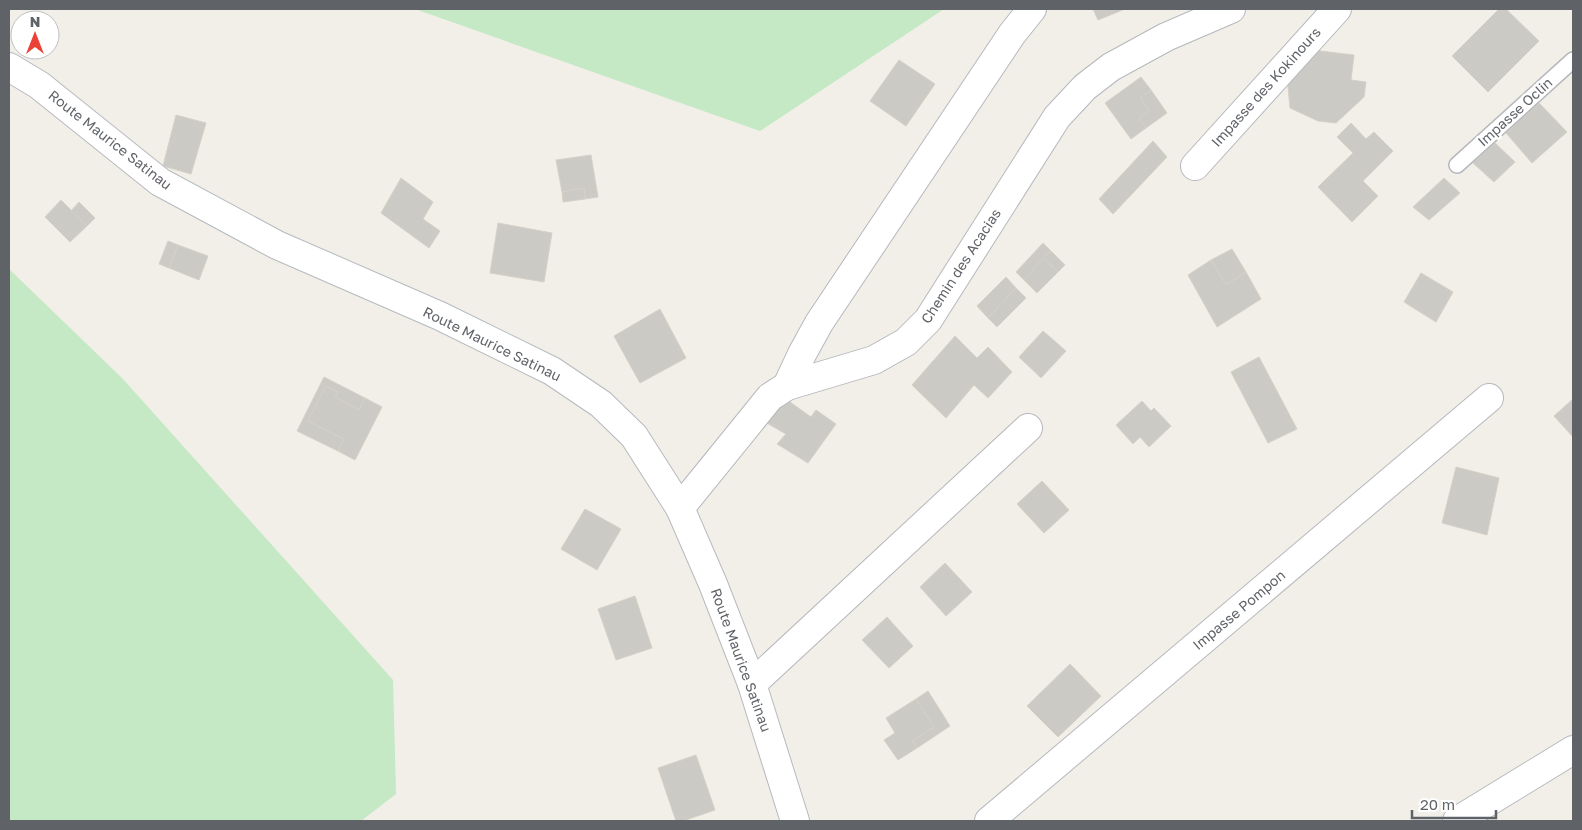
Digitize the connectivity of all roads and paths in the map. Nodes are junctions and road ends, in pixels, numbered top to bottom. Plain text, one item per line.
1 (1032, 9) edge
2 (1230, 9) edge
3 (1337, 9) edge
4 (1573, 60) edge
5 (9, 68) edge
6 (1457, 165) dead end
7 (1195, 166) dead end
8 (788, 386) junction
9 (1489, 398) dead end
10 (1028, 428) dead end
11 (680, 508) junction
12 (752, 684) junction
13 (1573, 750) edge
14 (794, 821) edge
15 (989, 821) edge
16 (1457, 821) edge

1 - 8 street
2 - 8 street, Chemin des Acacias
3 - 7 street, Impasse des Kokinours
4 - 6 lane, Impasse Oclin
5 - 11 street, Route Maurice Satinau
8 - 11 street, Chemin des Acacias
9 - 15 street, Impasse Pompon
10 - 12 street
11 - 12 street, Route Maurice Satinau
12 - 14 street, Route Maurice Satinau
13 - 16 street

